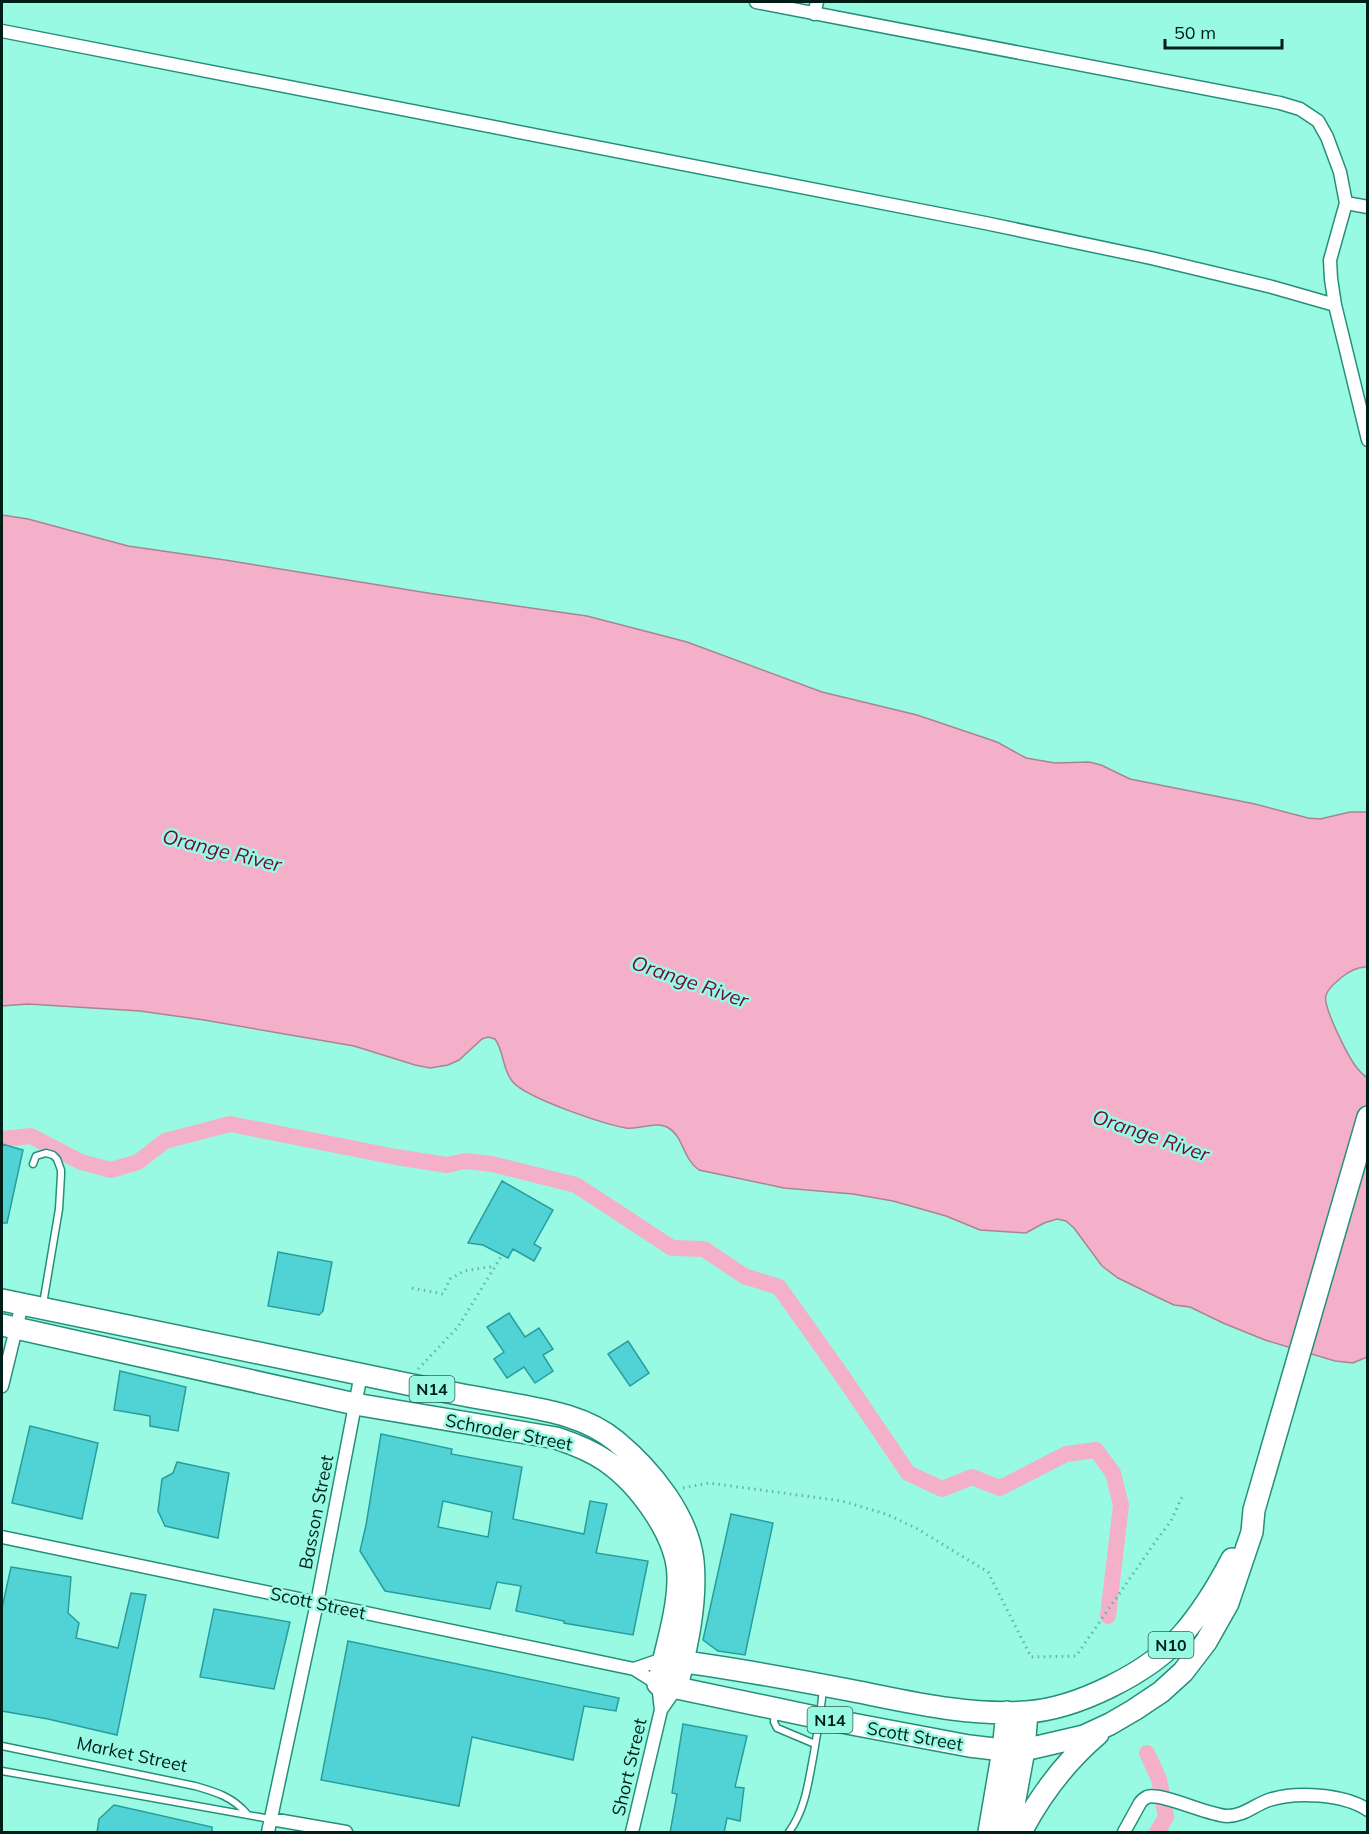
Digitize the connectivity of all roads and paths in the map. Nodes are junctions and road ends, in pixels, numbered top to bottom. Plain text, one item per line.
1 (756, 2) edge
2 (816, 8) edge
3 (2, 31) edge
4 (1346, 203) junction
5 (1368, 207) edge
6 (1335, 305) junction
7 (1368, 440) edge
8 (1368, 1117) edge
9 (33, 1164) dead end
10 (502, 1255) dead end
11 (495, 1266) junction
12 (412, 1288) dead end
13 (2, 1300) edge
14 (32, 1306) junction
15 (9, 1327) edge
16 (361, 1374) junction
17 (410, 1376) dead end
18 (2, 1386) edge
19 (355, 1404) junction
20 (1254, 1510) junction
21 (2, 1537) edge
22 (317, 1603) junction
23 (673, 1661) junction
24 (634, 1669) junction
25 (667, 1685) junction
26 (824, 1685) junction
27 (776, 1709) junction
28 (662, 1710) junction
29 (1017, 1712) junction
30 (820, 1718) junction
31 (1110, 1724) junction
32 (815, 1744) junction
33 (2, 1746) edge
34 (1014, 1750) junction
35 (2, 1771) edge
36 (1368, 1809) edge
37 (248, 1815) junction
38 (271, 1819) junction
39 (268, 1833) edge
40 (346, 1833) edge
41 (632, 1833) edge
42 (789, 1833) edge
43 (989, 1833) edge
44 (1010, 1833) edge
45 (1021, 1833) edge
46 (1124, 1833) edge

1 - 2 street
2 - 4 street
3 - 6 street
4 - 5 street
4 - 6 street
6 - 7 street
8 - 20 highway, N10
9 - 14 lane
10 - 11 path
11 - 12 path
11 - 17 path
13 - 14 highway, Schroder Street / N14
14 - 15 street
14 - 16 highway, Schroder Street / N14
15 - 18 street
15 - 19 highway, Schroder Street / N14
16 - 19 street, Basson Street
16 - 23 highway, Schroder Street / N14
19 - 22 street, Basson Street
19 - 23 highway, Schroder Street / N14
20 - 29 highway, N10
20 - 31 highway, N10
21 - 22 street, Scott Street
22 - 24 street, Scott Street
22 - 38 street, Basson Street
23 - 24 street, Scott Street
23 - 25 highway, Schroder Street / N14
23 - 26 highway, Scott Street / N14
24 - 25 street, Scott Street
25 - 27 highway, Scott Street / N14
25 - 28 street, Schroder Street
25 - 28 street, Schroder Street
26 - 29 highway, Scott Street / N14
26 - 30 lane
27 - 30 highway, Scott Street / N14
27 - 32 lane
28 - 41 street, Short Street
29 - 34 highway
30 - 32 lane
30 - 34 highway, Scott Street / N14
31 - 34 highway, N10
31 - 45 highway
32 - 42 lane
33 - 37 lane, Market Street
34 - 43 highway
34 - 44 highway
35 - 37 lane, Market Street
36 - 46 street
37 - 38 lane, Market Street
38 - 39 street, Basson Street
38 - 40 street, Market Street

